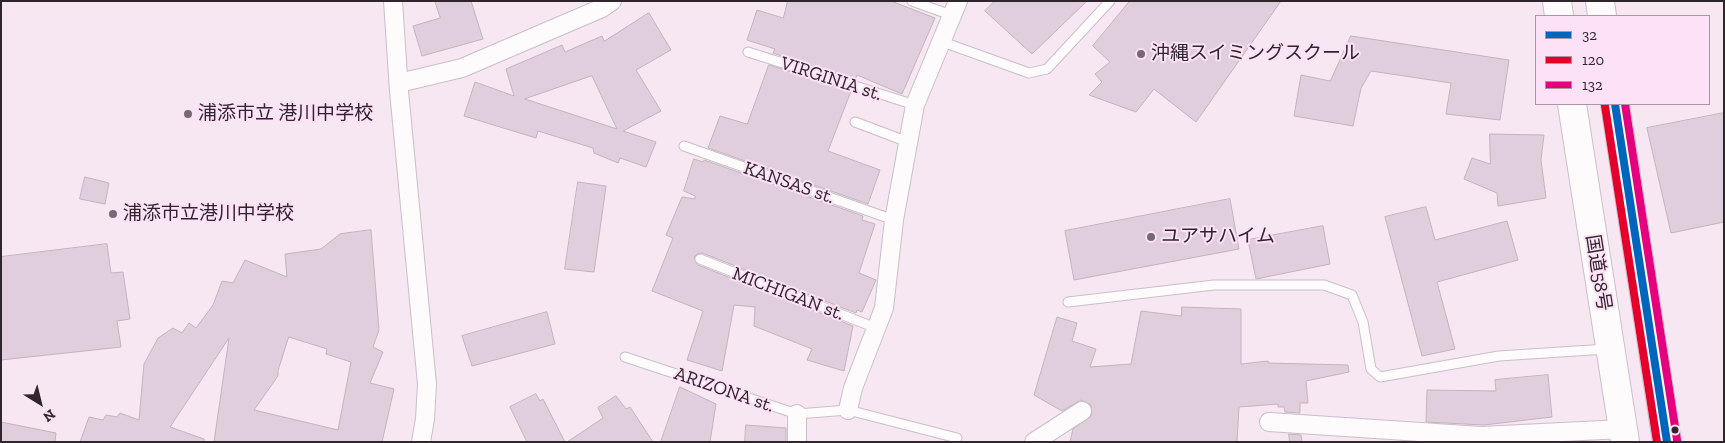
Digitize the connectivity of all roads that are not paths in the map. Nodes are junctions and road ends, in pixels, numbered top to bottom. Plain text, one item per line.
1 (393, 1) edge
2 (612, 1) edge
3 (912, 1) edge
4 (1110, 1) edge
5 (1557, 1) edge
6 (1600, 1) edge
7 (955, 8) edge
8 (1559, 15) edge
9 (1602, 15) edge
10 (940, 41) junction
11 (748, 52) dead end
12 (398, 83) junction
13 (915, 105) junction
14 (1572, 105) edge
15 (1615, 105) edge
16 (855, 122) dead end
17 (908, 142) junction
18 (684, 146) dead end
19 (894, 220) junction
20 (700, 259) dead end
21 (1068, 302) dead end
22 (876, 328) junction
23 (1610, 349) junction
24 (626, 356) dead end
25 (848, 410) junction
26 (1082, 411) dead end
27 (797, 414) junction
28 (1269, 422) dead end
29 (1365, 435) edge
30 (1624, 435) edge
31 (956, 438) dead end
32 (421, 442) edge
33 (796, 442) edge
34 (1034, 442) edge
35 (1667, 442) edge

1 - 12 street
2 - 12 street
3 - 7 lane
4 - 10 lane
5 - 8 highway
6 - 9 highway
7 - 10 street
10 - 13 street
11 - 13 lane, VIRGINIA st.
12 - 32 street
13 - 17 street
14 - 23 highway, 国道58号
15 - 35 highway
16 - 17 lane
17 - 19 street
18 - 19 lane, KANSAS st.
19 - 22 street
20 - 22 lane, MICHIGAN st.
21 - 23 lane
22 - 25 street
23 - 30 highway, 国道58号
24 - 27 lane, ARIZONA st.
25 - 27 lane
25 - 31 lane
26 - 34 street
27 - 33 street, ARIZONA st.
28 - 29 street
29 - 30 street

